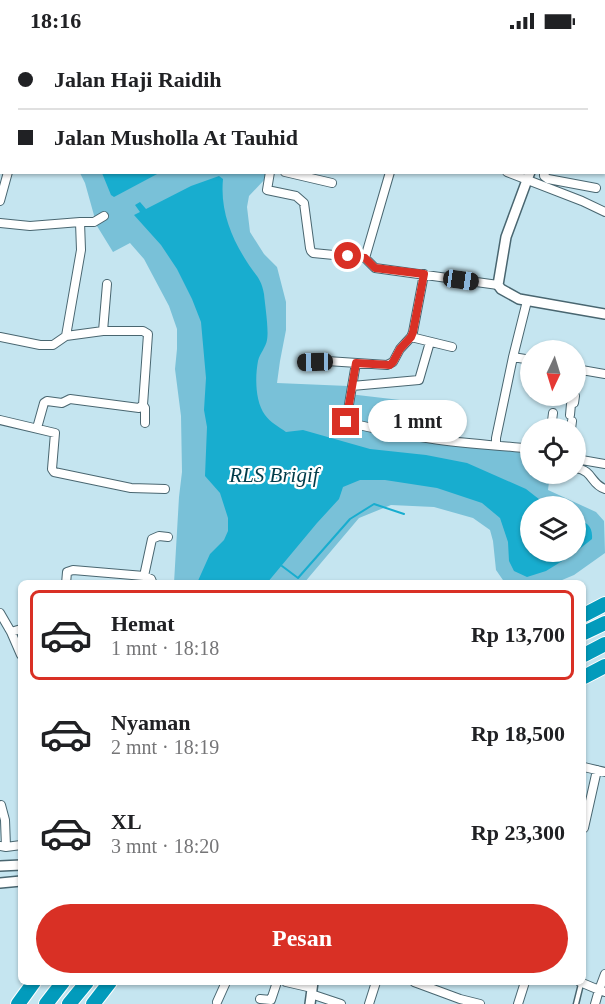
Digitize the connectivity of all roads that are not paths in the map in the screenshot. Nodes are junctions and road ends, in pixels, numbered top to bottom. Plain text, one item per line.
1 (7, 174) edge
2 (270, 174) edge
3 (294, 174) edge
4 (389, 174) edge
5 (544, 174) edge
6 (528, 176) edge
7 (332, 183) dead end
8 (596, 188) dead end
9 (0, 201) edge
10 (605, 212) edge
11 (104, 216) dead end
12 (80, 222) junction
13 (0, 223) edge
14 (365, 258) junction
15 (424, 274) junction
16 (107, 284) dead end
17 (498, 285) junction
18 (527, 302) junction
19 (605, 314) edge
20 (103, 331) junction
21 (0, 336) edge
22 (66, 336) junction
23 (411, 337) junction
24 (430, 342) junction
25 (452, 347) dead end
26 (513, 357) junction
27 (520, 358) edge
28 (303, 362) dead end
29 (356, 363) junction
30 (586, 371) edge
31 (605, 374) edge
32 (352, 386) junction
33 (143, 405) junction
34 (553, 413) dead end
35 (552, 418) edge
36 (0, 420) edge
37 (145, 423) dead end
38 (37, 428) junction
39 (496, 445) junction
40 (520, 448) edge
41 (586, 461) edge
42 (605, 464) edge
43 (586, 471) edge
44 (165, 489) dead end
45 (605, 489) edge
46 (168, 537) dead end
47 (144, 576) junction
48 (66, 580) edge
49 (151, 580) edge
50 (605, 604) edge
51 (0, 613) edge
52 (586, 614) edge
53 (605, 623) edge
54 (7, 630) edge
55 (586, 632) edge
56 (605, 644) edge
57 (18, 650) edge
58 (586, 654) edge
59 (605, 666) edge
60 (586, 676) edge
61 (586, 767) edge
62 (601, 771) edge
63 (1, 805) edge
64 (586, 821) edge
65 (18, 845) edge
66 (3, 847) edge
67 (18, 865) edge
68 (0, 866) edge
69 (18, 882) edge
70 (0, 883) edge
71 (605, 974) edge
72 (32, 985) edge
73 (61, 985) edge
74 (85, 985) edge
75 (108, 985) edge
76 (225, 985) edge
77 (276, 985) edge
78 (294, 985) edge
79 (375, 985) edge
80 (422, 985) edge
81 (524, 985) edge
82 (580, 985) edge
83 (586, 985) edge
84 (602, 991) edge
85 (312, 992) edge
86 (260, 999) dead end
87 (217, 1002) dead end
88 (18, 1004) edge
89 (46, 1004) edge
90 (69, 1004) edge
91 (93, 1004) edge
92 (341, 1004) edge
93 (369, 1004) edge
94 (480, 1004) edge
95 (518, 1004) edge
96 (576, 1004) edge
97 (595, 1004) edge

1 - 9 street
2 - 14 street
3 - 7 street
4 - 14 street
5 - 8 street
6 - 10 street
6 - 17 street
11 - 12 street
12 - 13 street
12 - 22 street
14 - 15 street
15 - 17 street
15 - 23 street
16 - 20 street
17 - 18 street
18 - 19 street
18 - 26 street
20 - 22 street
20 - 33 street
21 - 22 street
23 - 24 street
23 - 29 street
24 - 25 street
24 - 32 street
26 - 27 street
26 - 39 street
28 - 29 street
29 - 32 street
30 - 31 street
32 - 39 street
33 - 37 street
33 - 38 street
34 - 35 street
36 - 38 street
38 - 44 street
39 - 40 street
41 - 42 street
43 - 45 street
46 - 47 street
47 - 48 street
47 - 49 street
50 - 52 highway
51 - 54 street
53 - 55 highway
54 - 57 street
56 - 58 highway
59 - 60 highway
61 - 62 street
62 - 64 street
63 - 66 street
65 - 66 street
67 - 68 street
69 - 70 street
71 - 84 street
72 - 88 highway
73 - 89 highway
74 - 90 highway
75 - 91 highway
76 - 87 street
77 - 86 street
78 - 85 street
79 - 93 street
80 - 94 street
81 - 95 street
82 - 96 lane
83 - 84 street
84 - 97 street
85 - 92 street

